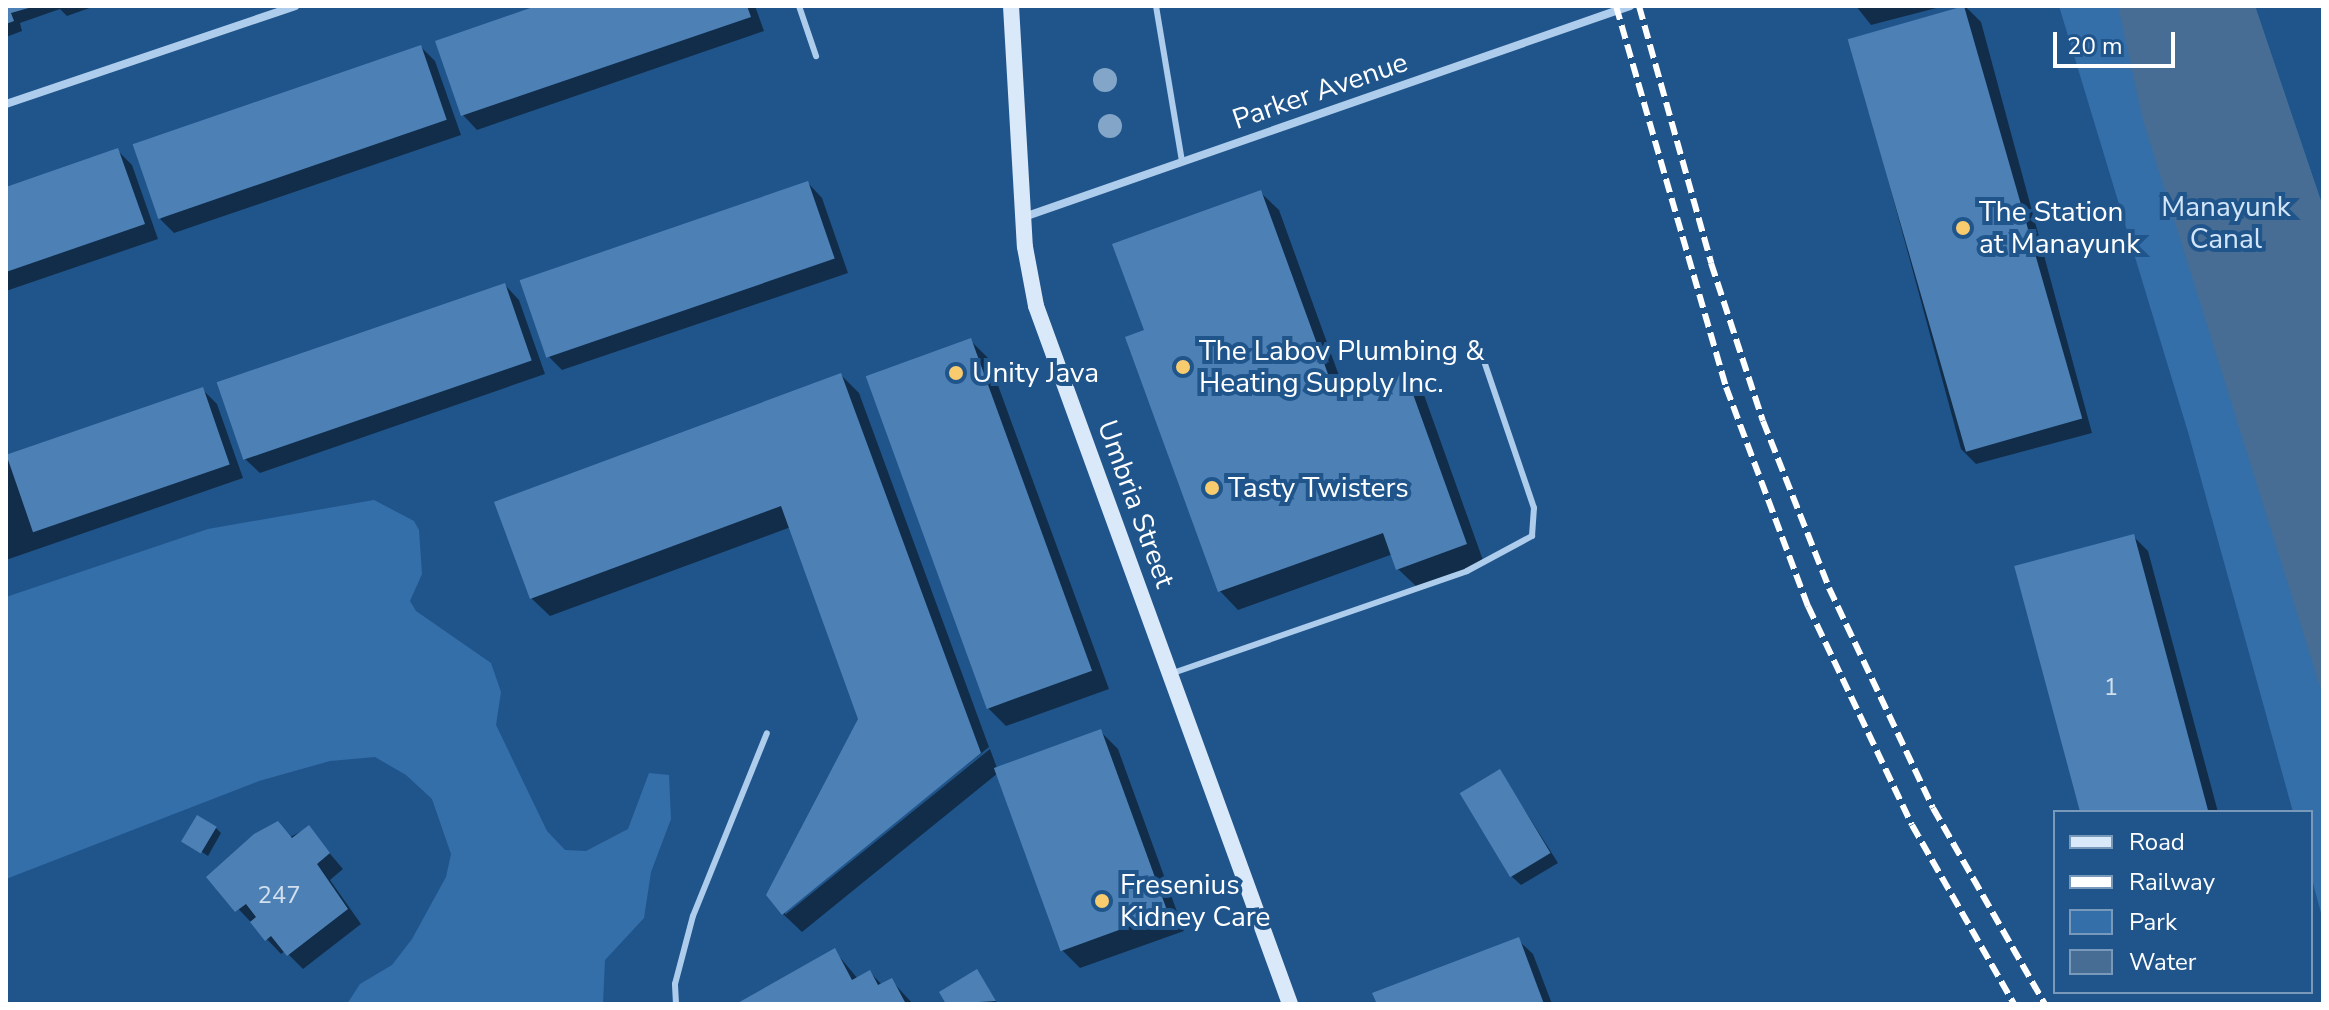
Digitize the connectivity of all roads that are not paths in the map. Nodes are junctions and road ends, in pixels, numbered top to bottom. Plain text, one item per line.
1 (295, 6) edge
2 (799, 6) edge
3 (1011, 6) edge
4 (1156, 6) edge
5 (1630, 6) edge
6 (816, 56) dead end
7 (6, 104) edge
8 (1182, 161) junction
9 (1024, 217) junction
10 (1477, 341) dead end
11 (1170, 674) junction
12 (767, 733) dead end
13 (676, 1004) edge
14 (1290, 1004) edge

1 - 7 street
2 - 6 lane
3 - 9 main road, Umbria Street
4 - 8 lane
5 - 8 street, Parker Avenue
8 - 9 street, Parker Avenue
9 - 11 main road, Umbria Street
10 - 11 lane
11 - 14 main road, Umbria Street
12 - 13 lane

